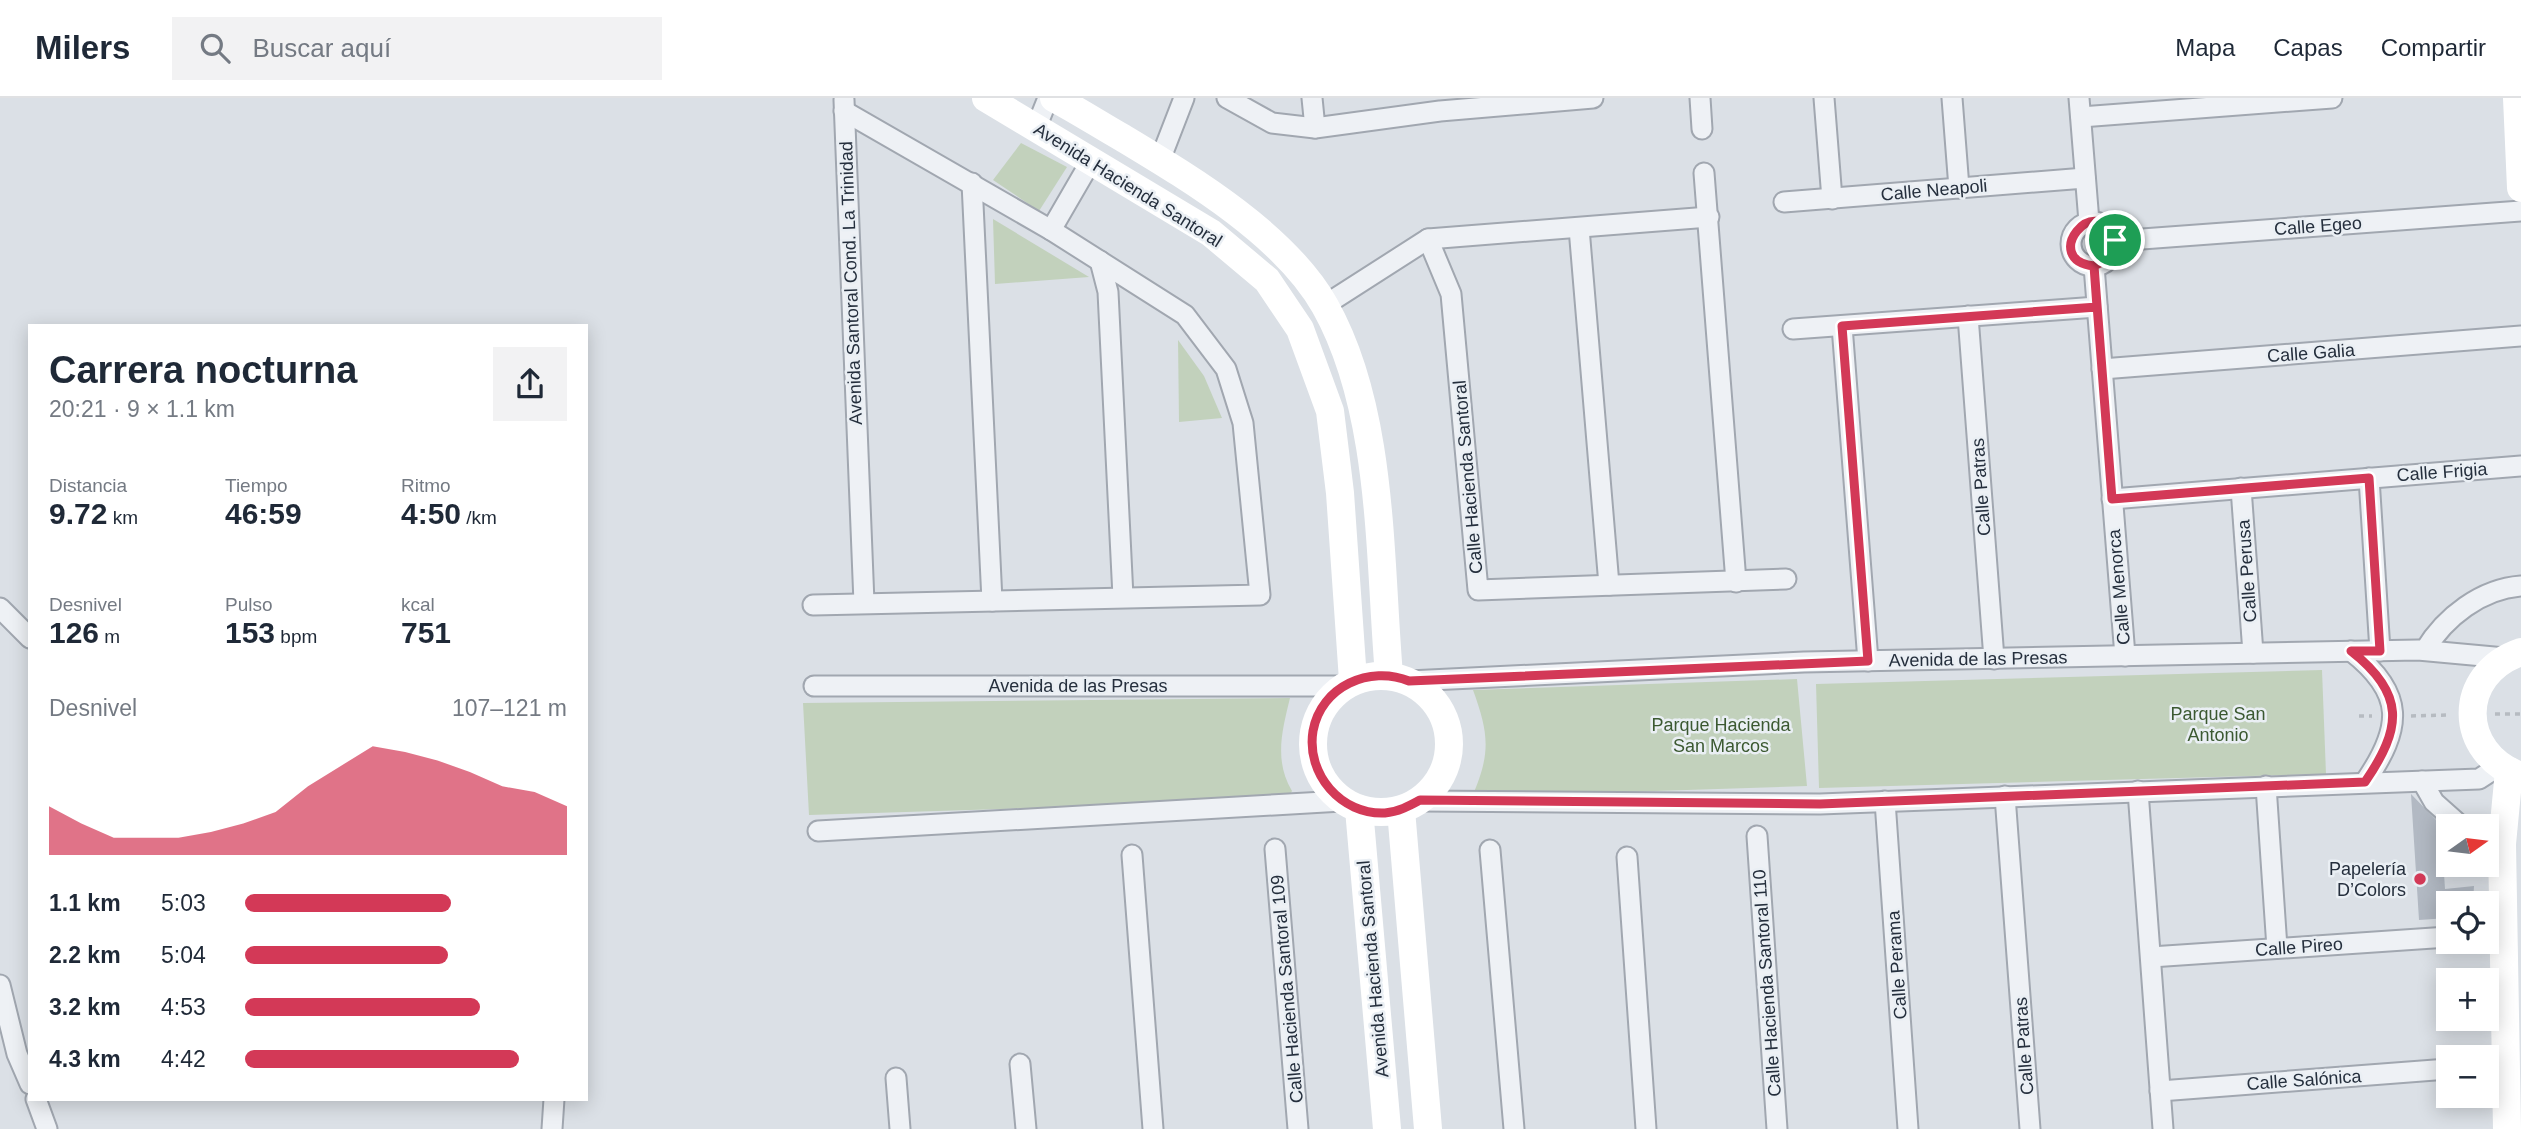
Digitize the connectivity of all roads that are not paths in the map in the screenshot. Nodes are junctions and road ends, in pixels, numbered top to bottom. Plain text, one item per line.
1 (986, 98) edge
2 (1048, 98) edge
3 (1054, 98) edge
4 (1184, 98) edge
5 (1227, 98) edge
6 (1312, 98) edge
7 (1593, 98) edge
8 (1700, 98) edge
9 (1824, 98) edge
10 (1952, 98) edge
11 (2332, 98) edge
12 (2517, 98) edge
13 (1567, 99) edge
14 (2211, 103) edge
15 (844, 104) edge
16 (1440, 104) edge
17 (2080, 108) edge
18 (1036, 128) junction
19 (1315, 128) junction
20 (1702, 129) dead end
21 (1160, 160) junction
22 (1091, 161) junction
23 (1704, 173) dead end
24 (2085, 178) junction
25 (972, 183) junction
26 (1959, 188) junction
27 (2521, 188) edge
28 (1832, 198) junction
29 (1784, 202) dead end
30 (2521, 211) edge
31 (1709, 217) junction
32 (2089, 222) junction
33 (1579, 228) junction
34 (1051, 230) junction
35 (1428, 239) junction
36 (2115, 240) junction
37 (1101, 261) junction
38 (2094, 266) junction
39 (1325, 305) junction
40 (2097, 307) junction
41 (1968, 316) junction
42 (1842, 326) junction
43 (1793, 330) dead end
44 (2521, 337) edge
45 (2102, 369) junction
46 (2521, 466) edge
47 (2369, 478) junction
48 (2241, 488) junction
49 (2112, 499) junction
50 (1786, 579) dead end
51 (1736, 582) junction
52 (1609, 585) junction
53 (2521, 586) edge
54 (1124, 597) junction
55 (992, 601) junction
56 (864, 603) junction
57 (813, 605) dead end
58 (2, 613) edge
59 (28, 636) edge
60 (2425, 650) junction
61 (2351, 651) junction
62 (2380, 651) junction
63 (2517, 652) edge
64 (2253, 653) junction
65 (2125, 656) junction
66 (1994, 659) junction
67 (1868, 661) junction
68 (1399, 678) junction
69 (1347, 683) junction
70 (814, 686) dead end
71 (2510, 771) edge
72 (2422, 780) junction
73 (2365, 782) junction
74 (2266, 786) junction
75 (2138, 791) junction
76 (2006, 796) junction
77 (1885, 801) junction
78 (1351, 805) junction
79 (1410, 805) junction
80 (2447, 814) edge
81 (2499, 825) edge
82 (818, 831) dead end
83 (1757, 836) dead end
84 (1275, 849) dead end
85 (1490, 850) dead end
86 (1132, 855) dead end
87 (1626, 857) dead end
88 (2436, 938) edge
89 (2277, 948) junction
90 (2495, 954) edge
91 (2151, 957) junction
92 (0, 985) edge
93 (1421, 1042) junction
94 (2496, 1045) edge
95 (1380, 1047) junction
96 (1020, 1064) dead end
97 (2436, 1070) edge
98 (896, 1078) dead end
99 (28, 1079) edge
100 (2499, 1082) edge
101 (2160, 1091) junction
102 (37, 1101) edge
103 (554, 1101) edge
104 (47, 1129) edge
105 (552, 1129) edge
106 (900, 1129) edge
107 (1026, 1129) edge
108 (1153, 1129) edge
109 (1298, 1129) edge
110 (1387, 1129) edge
111 (1428, 1129) edge
112 (1514, 1129) edge
113 (1646, 1129) edge
114 (1777, 1129) edge
115 (1908, 1129) edge
116 (2030, 1129) edge
117 (2163, 1129) edge
118 (2507, 1129) edge

1 - 18 street, Avenida Hacienda Santoral
2 - 18 street
3 - 21 street, Avenida Hacienda Santoral
4 - 21 street
5 - 19 street
6 - 19 street
7 - 13 street
8 - 20 street
9 - 28 street
10 - 26 street
11 - 14 street
12 - 27 street
13 - 16 street
14 - 17 street
15 - 25 street, Avenida Santoral Cond. La Trinidad
15 - 56 street, Avenida Santoral Cond. La Trinidad
16 - 19 street
17 - 24 street
18 - 22 street, Avenida Hacienda Santoral
21 - 39 street, Avenida Hacienda Santoral
22 - 34 street
22 - 69 street, Avenida Hacienda Santoral
23 - 31 street
24 - 26 street, Calle Neapoli
24 - 32 street
25 - 34 street, Avenida Santoral Cond. La Trinidad
25 - 55 street
26 - 28 street, Calle Neapoli
28 - 29 street, Calle Neapoli
30 - 36 street, Calle Egeo
31 - 33 street
31 - 51 street
32 - 36 street
32 - 38 street
33 - 35 street
33 - 52 street
34 - 37 street, Avenida Santoral Cond. La Trinidad
35 - 39 street
35 - 52 street, Calle Hacienda Santoral
36 - 38 street
37 - 54 street
37 - 54 street, Avenida Santoral Cond. La Trinidad
38 - 40 street, Calle Menorca
39 - 68 street, Avenida Hacienda Santoral
40 - 41 street
40 - 45 street, Calle Menorca
41 - 42 street
41 - 66 street, Calle Patras
42 - 43 street
42 - 67 street
44 - 45 street, Calle Galia
45 - 49 street, Calle Menorca
46 - 47 street, Calle Frigia
47 - 48 street, Calle Frigia
47 - 62 street
48 - 49 street, Calle Frigia
48 - 64 street, Calle Perusa
49 - 65 street, Calle Menorca
50 - 51 street, Calle Hacienda Santoral
51 - 52 street, Calle Hacienda Santoral
53 - 60 street
54 - 55 street, Avenida Santoral Cond. La Trinidad
55 - 56 street, Avenida Santoral Cond. La Trinidad
56 - 57 street, Avenida Santoral Cond. La Trinidad
58 - 59 street
60 - 62 street, Avenida de las Presas
60 - 63 street, Avenida de las Presas
61 - 62 street, Avenida de las Presas
61 - 64 street, Avenida de las Presas
61 - 73 street
63 - 71 street
64 - 65 street, Avenida de las Presas
65 - 66 street, Avenida de las Presas
66 - 67 street, Avenida de las Presas
67 - 68 street, Avenida de las Presas
68 - 69 street
68 - 79 street
69 - 70 street, Avenida de las Presas
69 - 78 street
71 - 72 street
71 - 81 street
72 - 73 street
72 - 80 street
73 - 74 street
74 - 75 street
74 - 89 street
75 - 76 street
75 - 91 street
76 - 77 street
76 - 116 street, Calle Patras
77 - 79 street
77 - 115 street, Calle Perama
78 - 79 street
78 - 82 street
78 - 95 street, Avenida Hacienda Santoral
79 - 93 street
83 - 114 street, Calle Hacienda Santoral 110
84 - 109 street, Calle Hacienda Santoral 109
85 - 112 street
86 - 108 street
87 - 113 street
88 - 89 street, Calle Pireo
89 - 91 street, Calle Pireo
90 - 94 street
91 - 101 street
92 - 99 street
93 - 95 street
93 - 111 street
95 - 110 street, Avenida Hacienda Santoral
96 - 107 street
97 - 101 street, Calle Salónica
98 - 106 street
100 - 118 street
101 - 117 street
102 - 104 street
103 - 105 street

